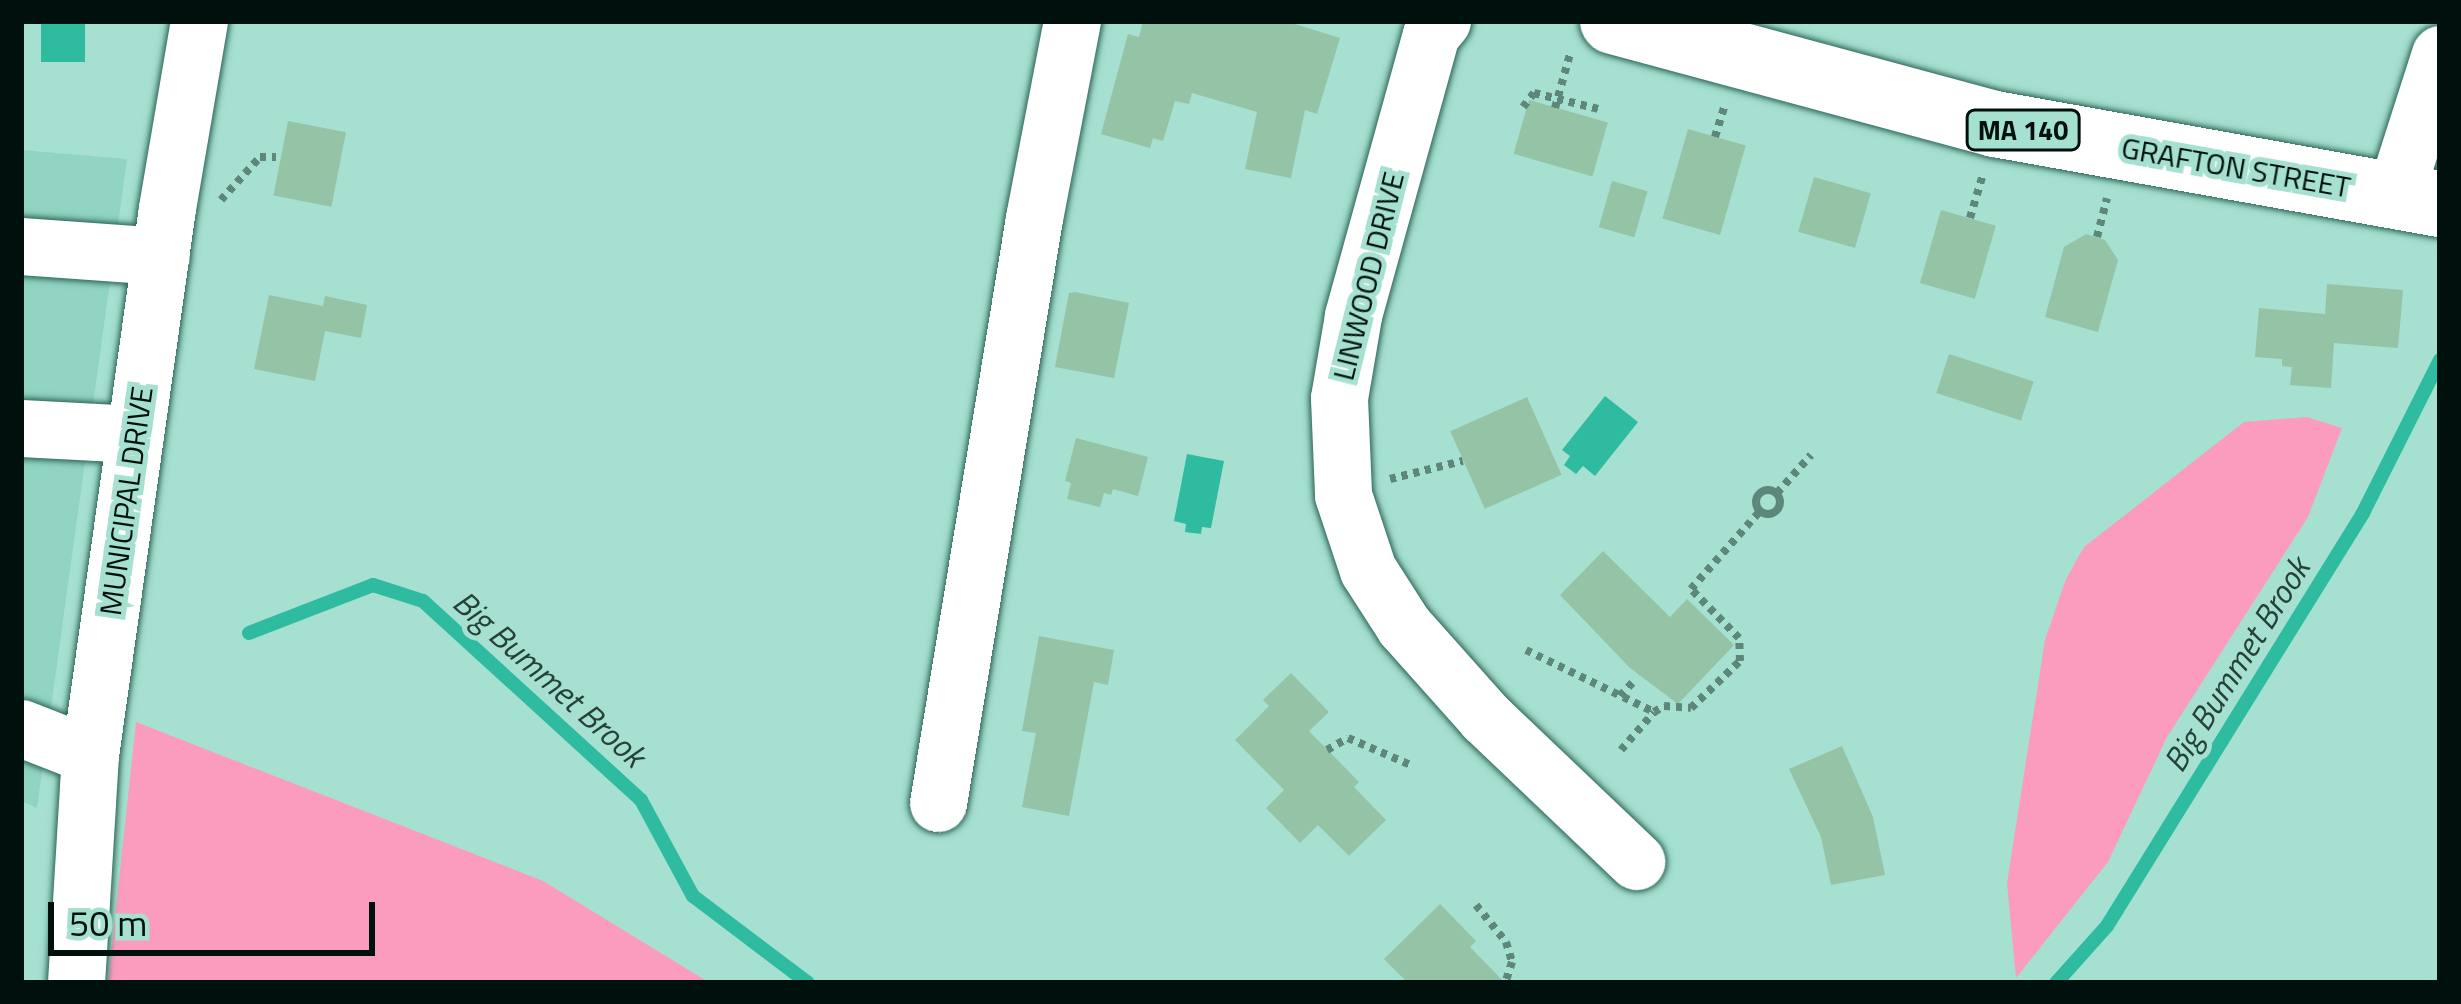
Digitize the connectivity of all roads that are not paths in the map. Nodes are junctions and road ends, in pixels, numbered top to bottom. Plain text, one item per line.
1 (200, 21) edge
2 (1072, 21) edge
3 (1442, 21) edge
4 (1592, 38) edge
5 (2440, 54) edge
6 (2417, 199) edge
7 (21, 246) edge
8 (160, 256) junction
9 (21, 428) edge
10 (135, 434) junction
11 (21, 728) edge
12 (90, 755) junction
13 (938, 803) dead end
14 (1636, 861) dead end
15 (76, 983) edge

1 - 8 street, MUNICIPAL DRIVE
2 - 13 street
3 - 14 street, LINWOOD DRIVE
4 - 6 main road, GRAFTON STREET / MA 140
5 - 6 street
7 - 8 street
8 - 10 street, MUNICIPAL DRIVE
9 - 10 street
10 - 12 street, MUNICIPAL DRIVE
11 - 12 street
12 - 15 street, MUNICIPAL DRIVE

